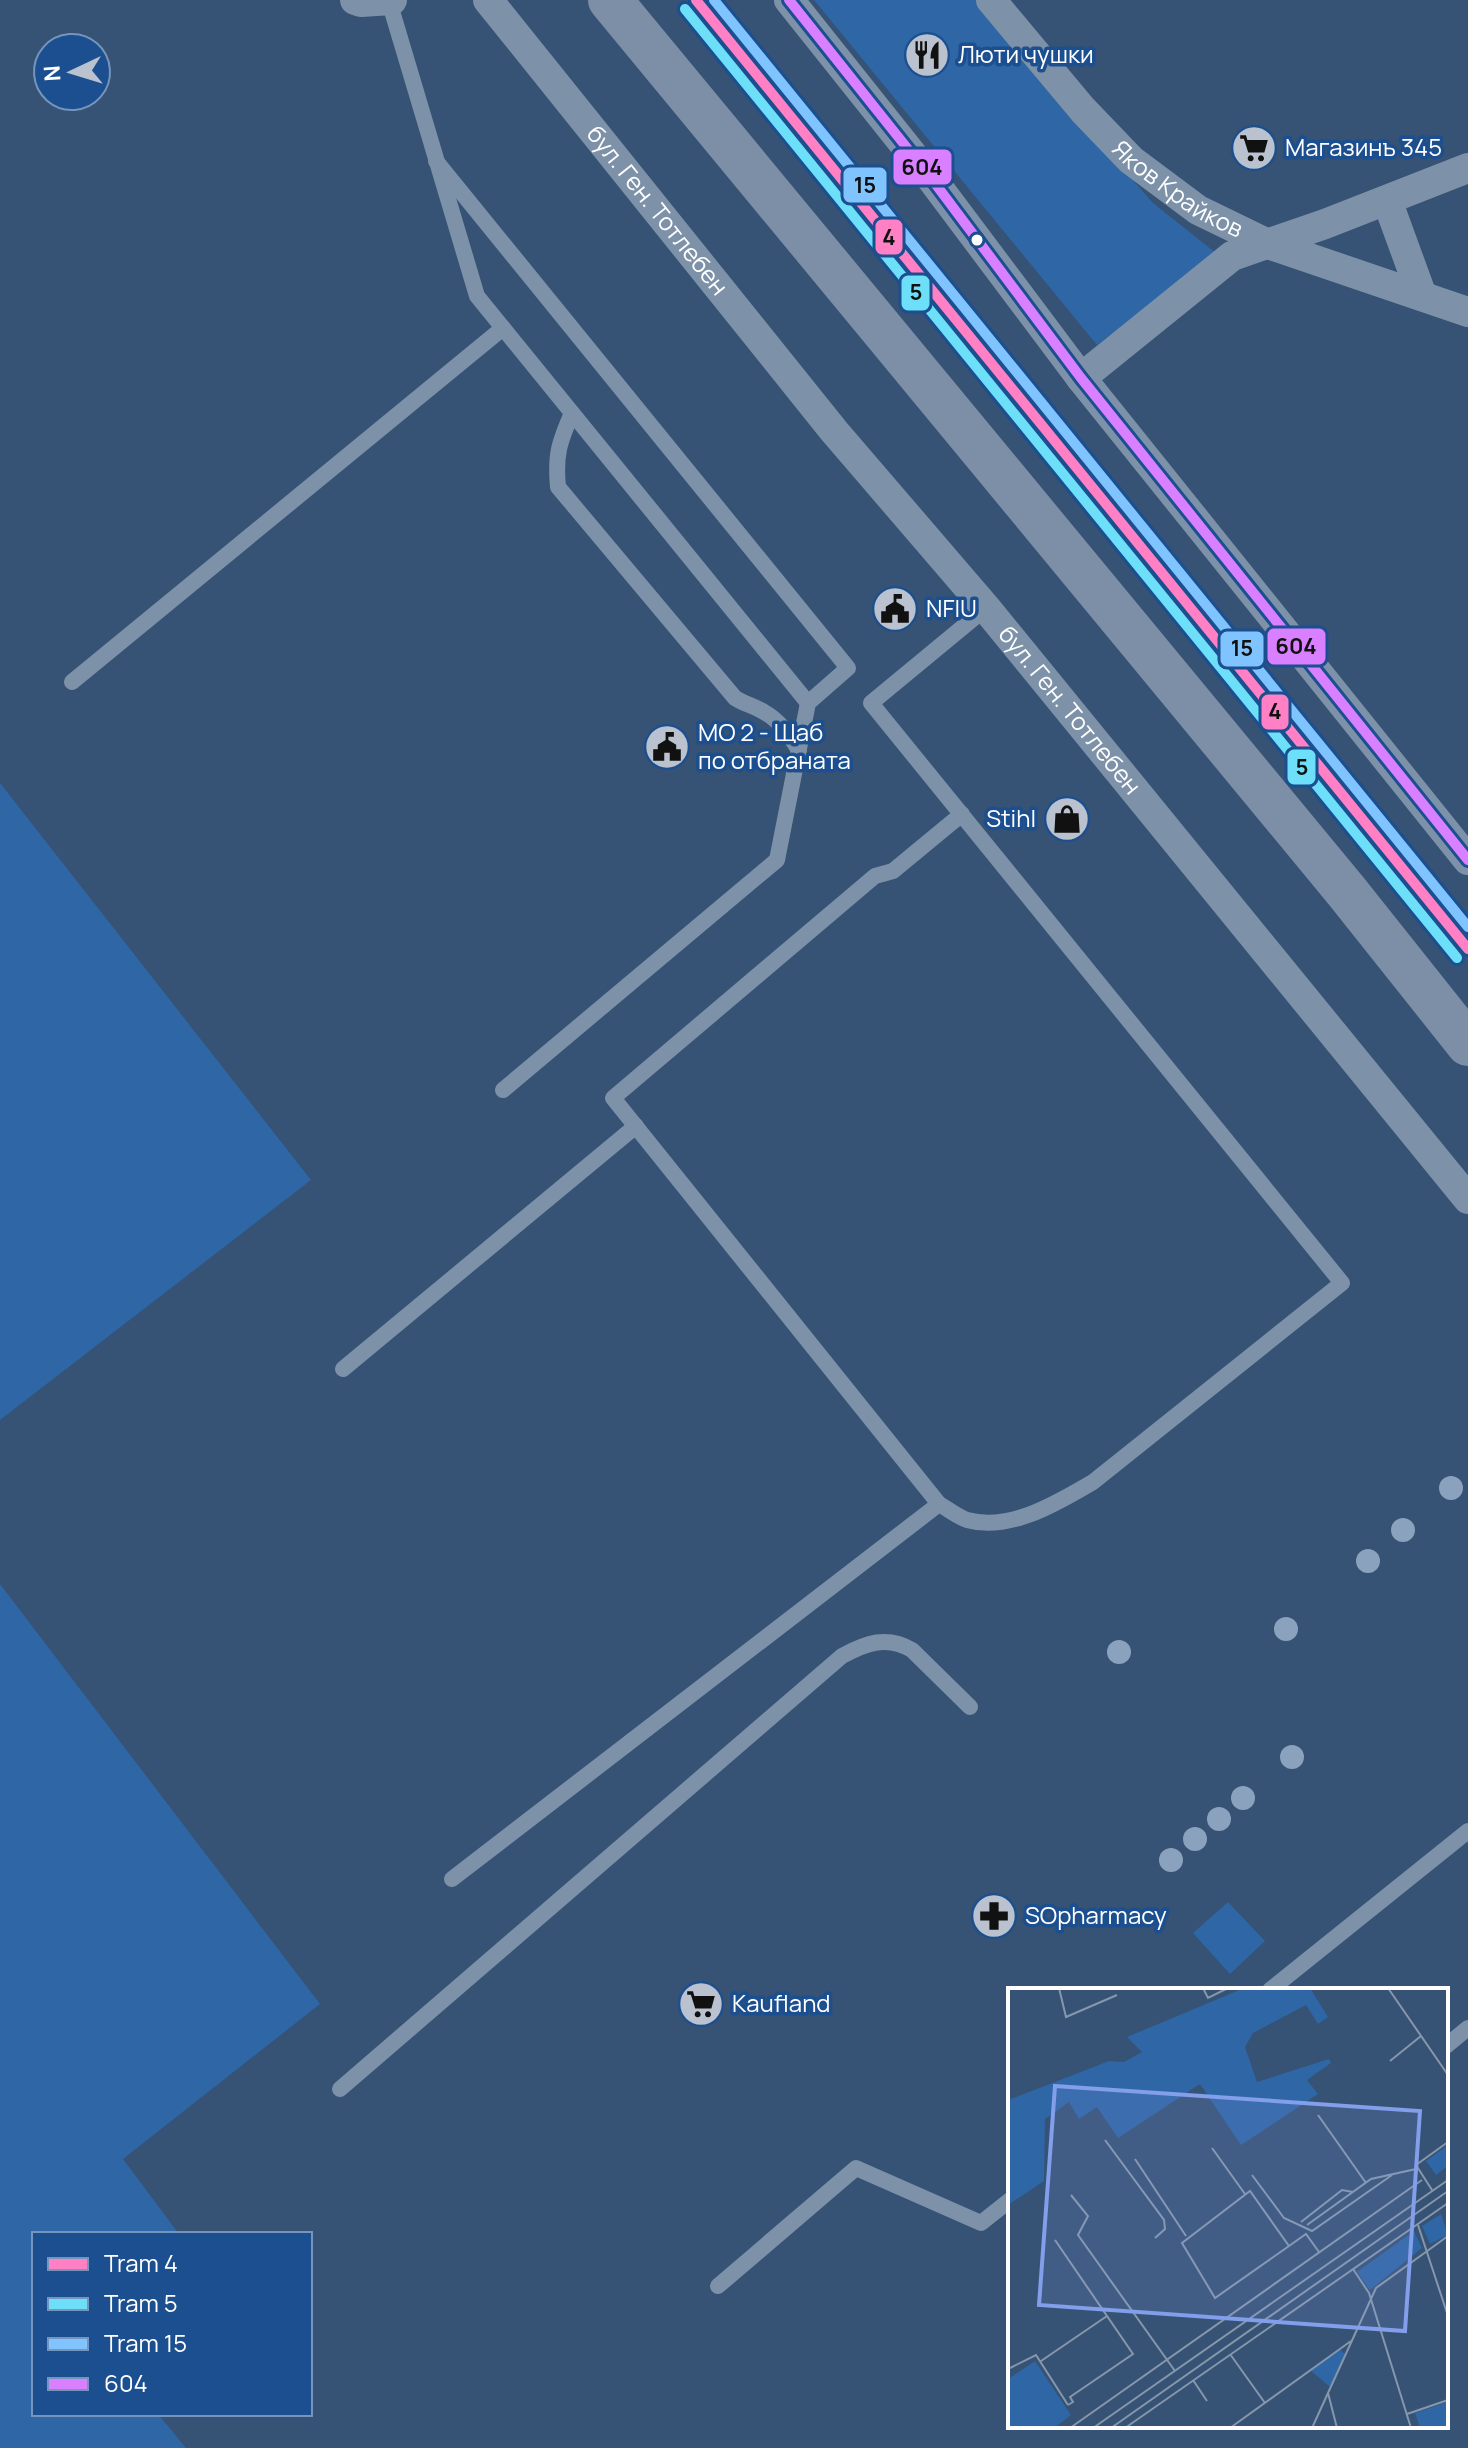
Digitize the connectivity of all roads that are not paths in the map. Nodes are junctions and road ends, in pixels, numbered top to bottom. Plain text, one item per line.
1 (355, 0) edge
2 (488, 0) edge
3 (610, 0) edge
4 (789, 0) edge
5 (991, 0) edge
6 (390, 1) edge
7 (436, 161) junction
8 (1468, 168) edge
9 (1387, 200) junction
10 (1268, 244) junction
11 (1422, 296) junction
12 (1468, 312) edge
13 (503, 328) junction
14 (1081, 378) junction
15 (572, 413) junction
16 (986, 608) junction
17 (72, 682) dead end
18 (808, 703) junction
19 (799, 750) junction
20 (962, 814) junction
21 (1468, 860) edge
22 (1468, 1044) edge
23 (503, 1090) dead end
24 (636, 1126) junction
25 (1468, 1199) edge
26 (343, 1369) dead end
27 (939, 1504) junction
28 (970, 1707) dead end
29 (1468, 1831) edge
30 (452, 1879) dead end
31 (1272, 1988) edge
32 (1468, 2028) edge
33 (1448, 2044) edge
34 (340, 2089) dead end
35 (1008, 2202) edge
36 (718, 2286) dead end

1 - 6 street
2 - 16 street, бул. Ген. Тотлебен
3 - 22 main road
4 - 14 street
5 - 10 street, Яков Крайков
6 - 7 lane
7 - 13 lane
7 - 18 lane
8 - 9 street
9 - 10 street
9 - 11 street
10 - 11 street, Яков Крайков
10 - 14 street
11 - 12 street, Яков Крайков
13 - 15 lane
13 - 17 lane
14 - 21 street
15 - 18 lane
15 - 19 lane
16 - 20 lane
16 - 25 street, бул. Ген. Тотлебен
18 - 19 lane
19 - 23 lane
20 - 24 lane
20 - 27 lane
24 - 26 lane
24 - 27 lane
27 - 30 lane
28 - 34 lane
29 - 31 lane
32 - 33 lane
35 - 36 lane

